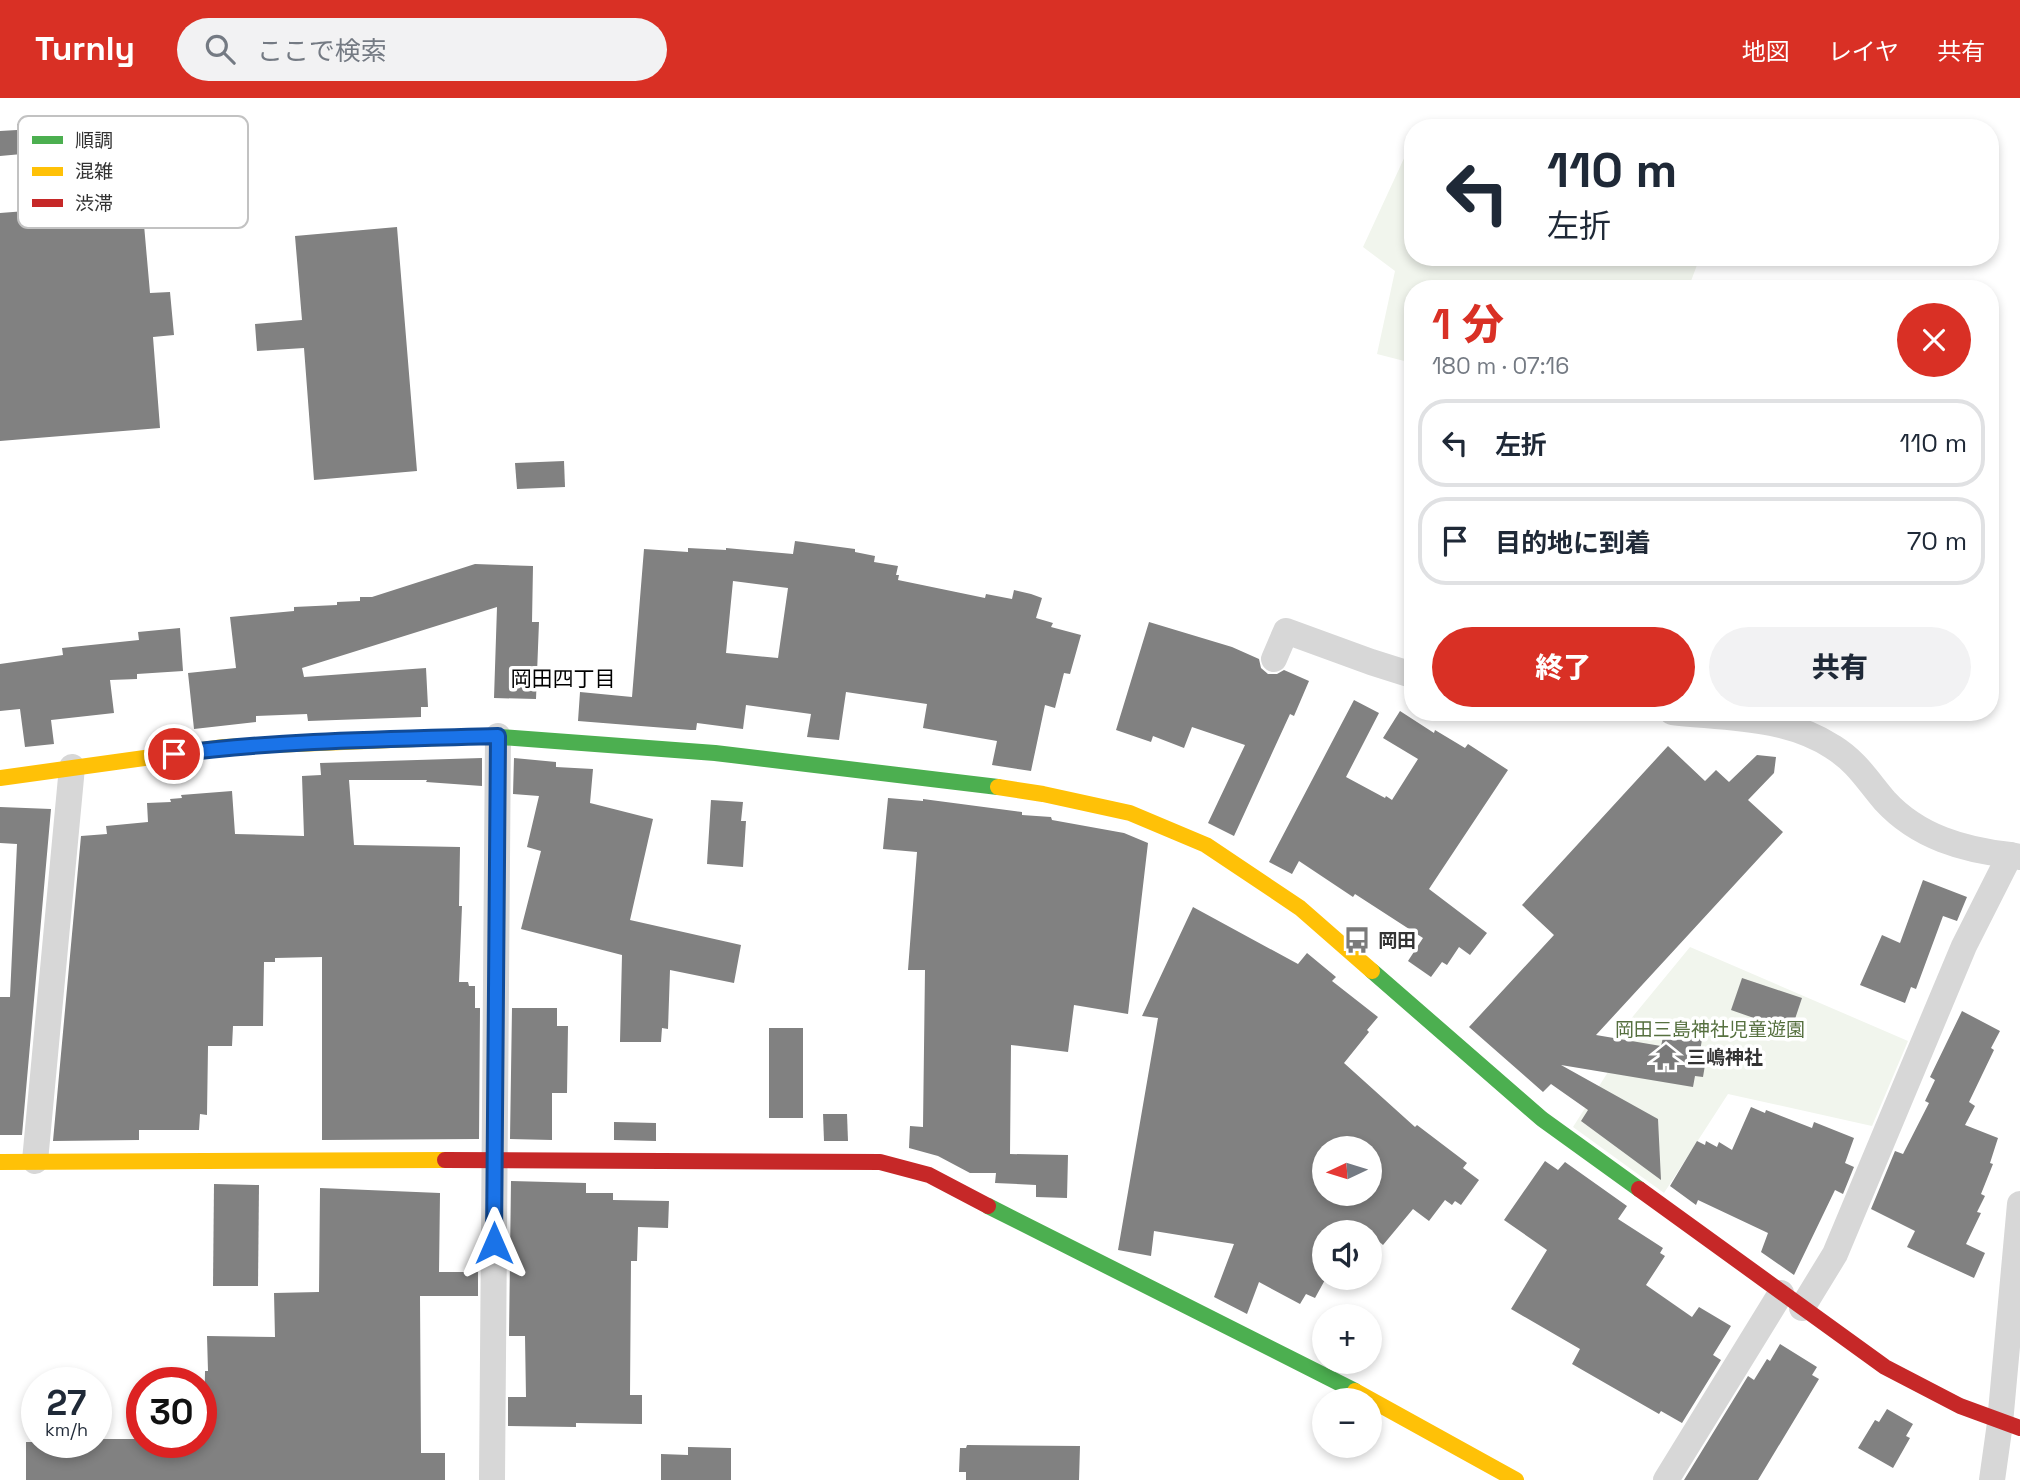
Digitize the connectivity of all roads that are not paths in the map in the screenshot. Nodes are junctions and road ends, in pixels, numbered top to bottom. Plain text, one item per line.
1 (1274, 659) dead end
2 (1404, 673) edge
3 (1749, 721) edge
4 (498, 736) junction
5 (72, 768) junction
6 (0, 778) edge
7 (2015, 856) edge
8 (495, 1160) junction
9 (35, 1161) junction
10 (0, 1162) edge
11 (2020, 1204) edge
12 (1792, 1300) junction
13 (2010, 1425) edge
14 (492, 1480) edge
15 (1516, 1480) edge
16 (1667, 1480) edge
17 (1993, 1480) edge

1 - 2 street
3 - 7 street
4 - 5 street
4 - 8 street
4 - 12 street
5 - 6 street
5 - 9 street
7 - 12 street
8 - 9 street
8 - 14 street
8 - 15 street
9 - 10 street
11 - 13 street
12 - 13 street
12 - 16 street
13 - 17 street

